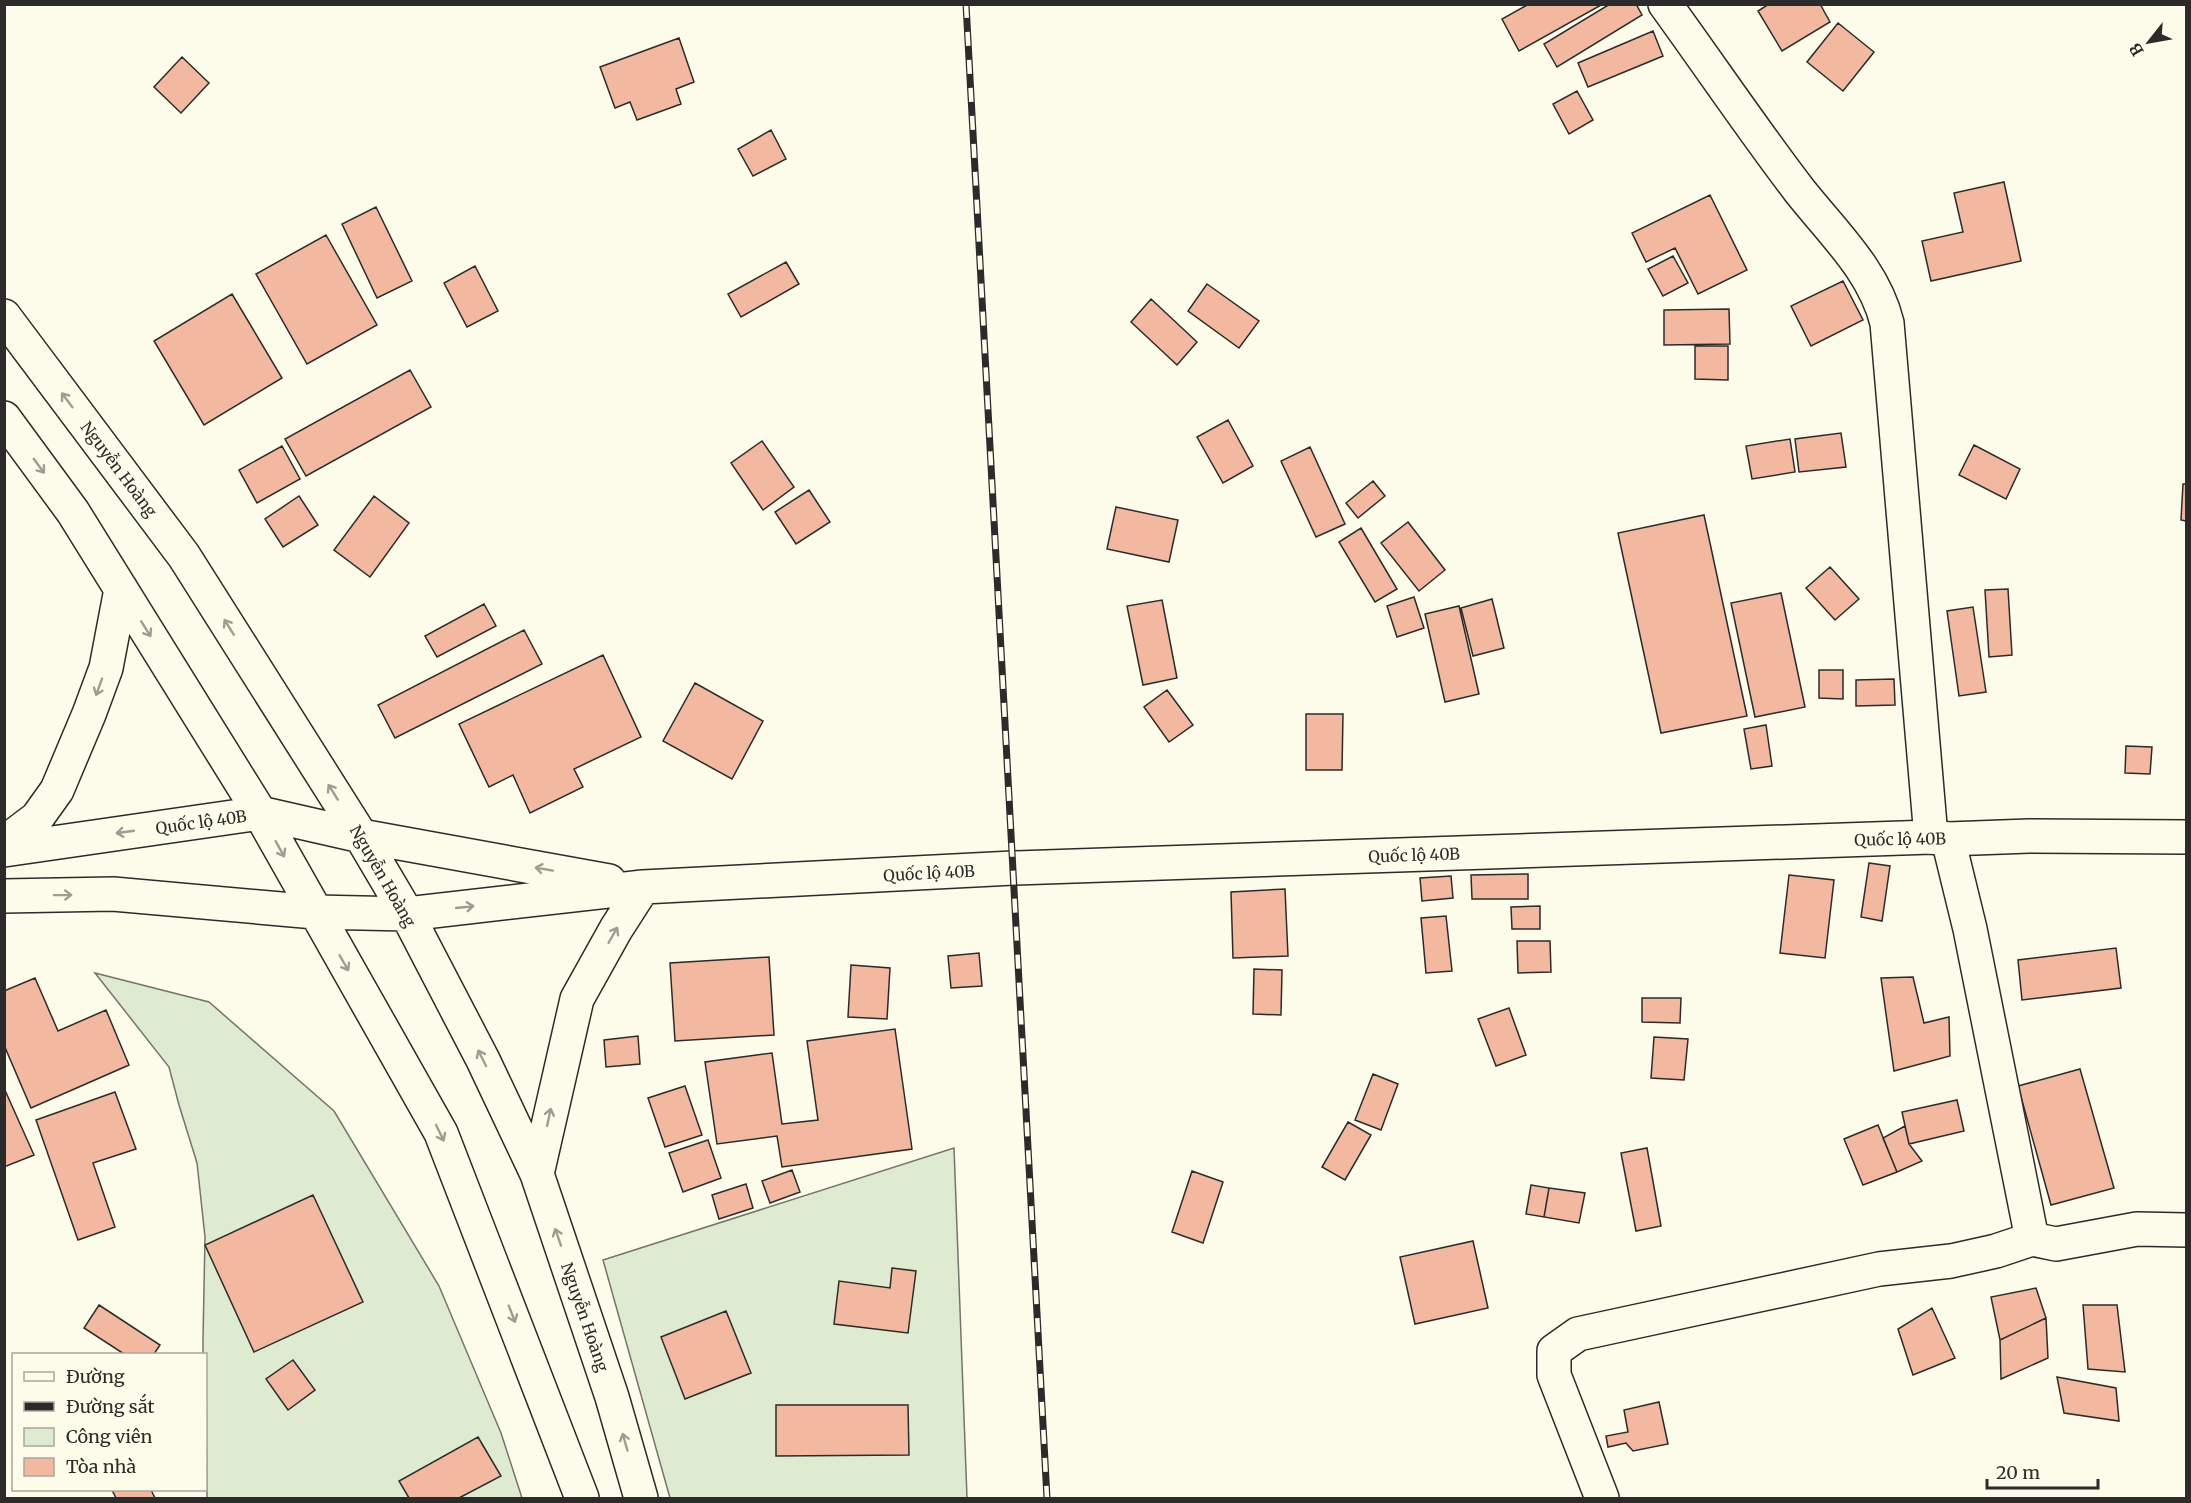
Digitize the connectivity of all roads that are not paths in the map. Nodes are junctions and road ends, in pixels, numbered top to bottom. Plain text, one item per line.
1 (1665, 4) edge
2 (6, 317) edge
3 (4, 418) edge
4 (121, 589) junction
5 (260, 813) junction
6 (361, 836) junction
7 (2187, 837) edge
8 (1940, 838) junction
9 (4, 843) edge
10 (4, 850) edge
11 (643, 887) junction
12 (4, 896) edge
13 (315, 912) junction
14 (407, 914) junction
15 (537, 1174) junction
16 (2187, 1230) edge
17 (2032, 1239) junction
18 (582, 1498) edge
19 (641, 1498) edge
20 (1602, 1498) edge

1 - 8 main road
6 -> 2 main road, Nguyễn Hoàng
3 -> 4 main road
4 -> 5 main road
4 -> 9 main road
5 - 6 main road, Quốc lộ 40B
5 -> 10 main road, Quốc lộ 40B
5 -> 13 main road
11 -> 6 main road, Quốc lộ 40B
6 - 14 main road, Nguyễn Hoàng
7 - 8 main road, Quốc lộ 40B
8 - 11 main road, Quốc lộ 40B
8 - 17 main road
14 -> 11 main road, Quốc lộ 40B
15 -> 11 main road
12 -> 13 main road
13 - 14 main road, Quốc lộ 40B
13 -> 18 main road
15 -> 14 main road, Nguyễn Hoàng
19 -> 15 main road, Nguyễn Hoàng
16 - 17 main road
17 - 20 main road

